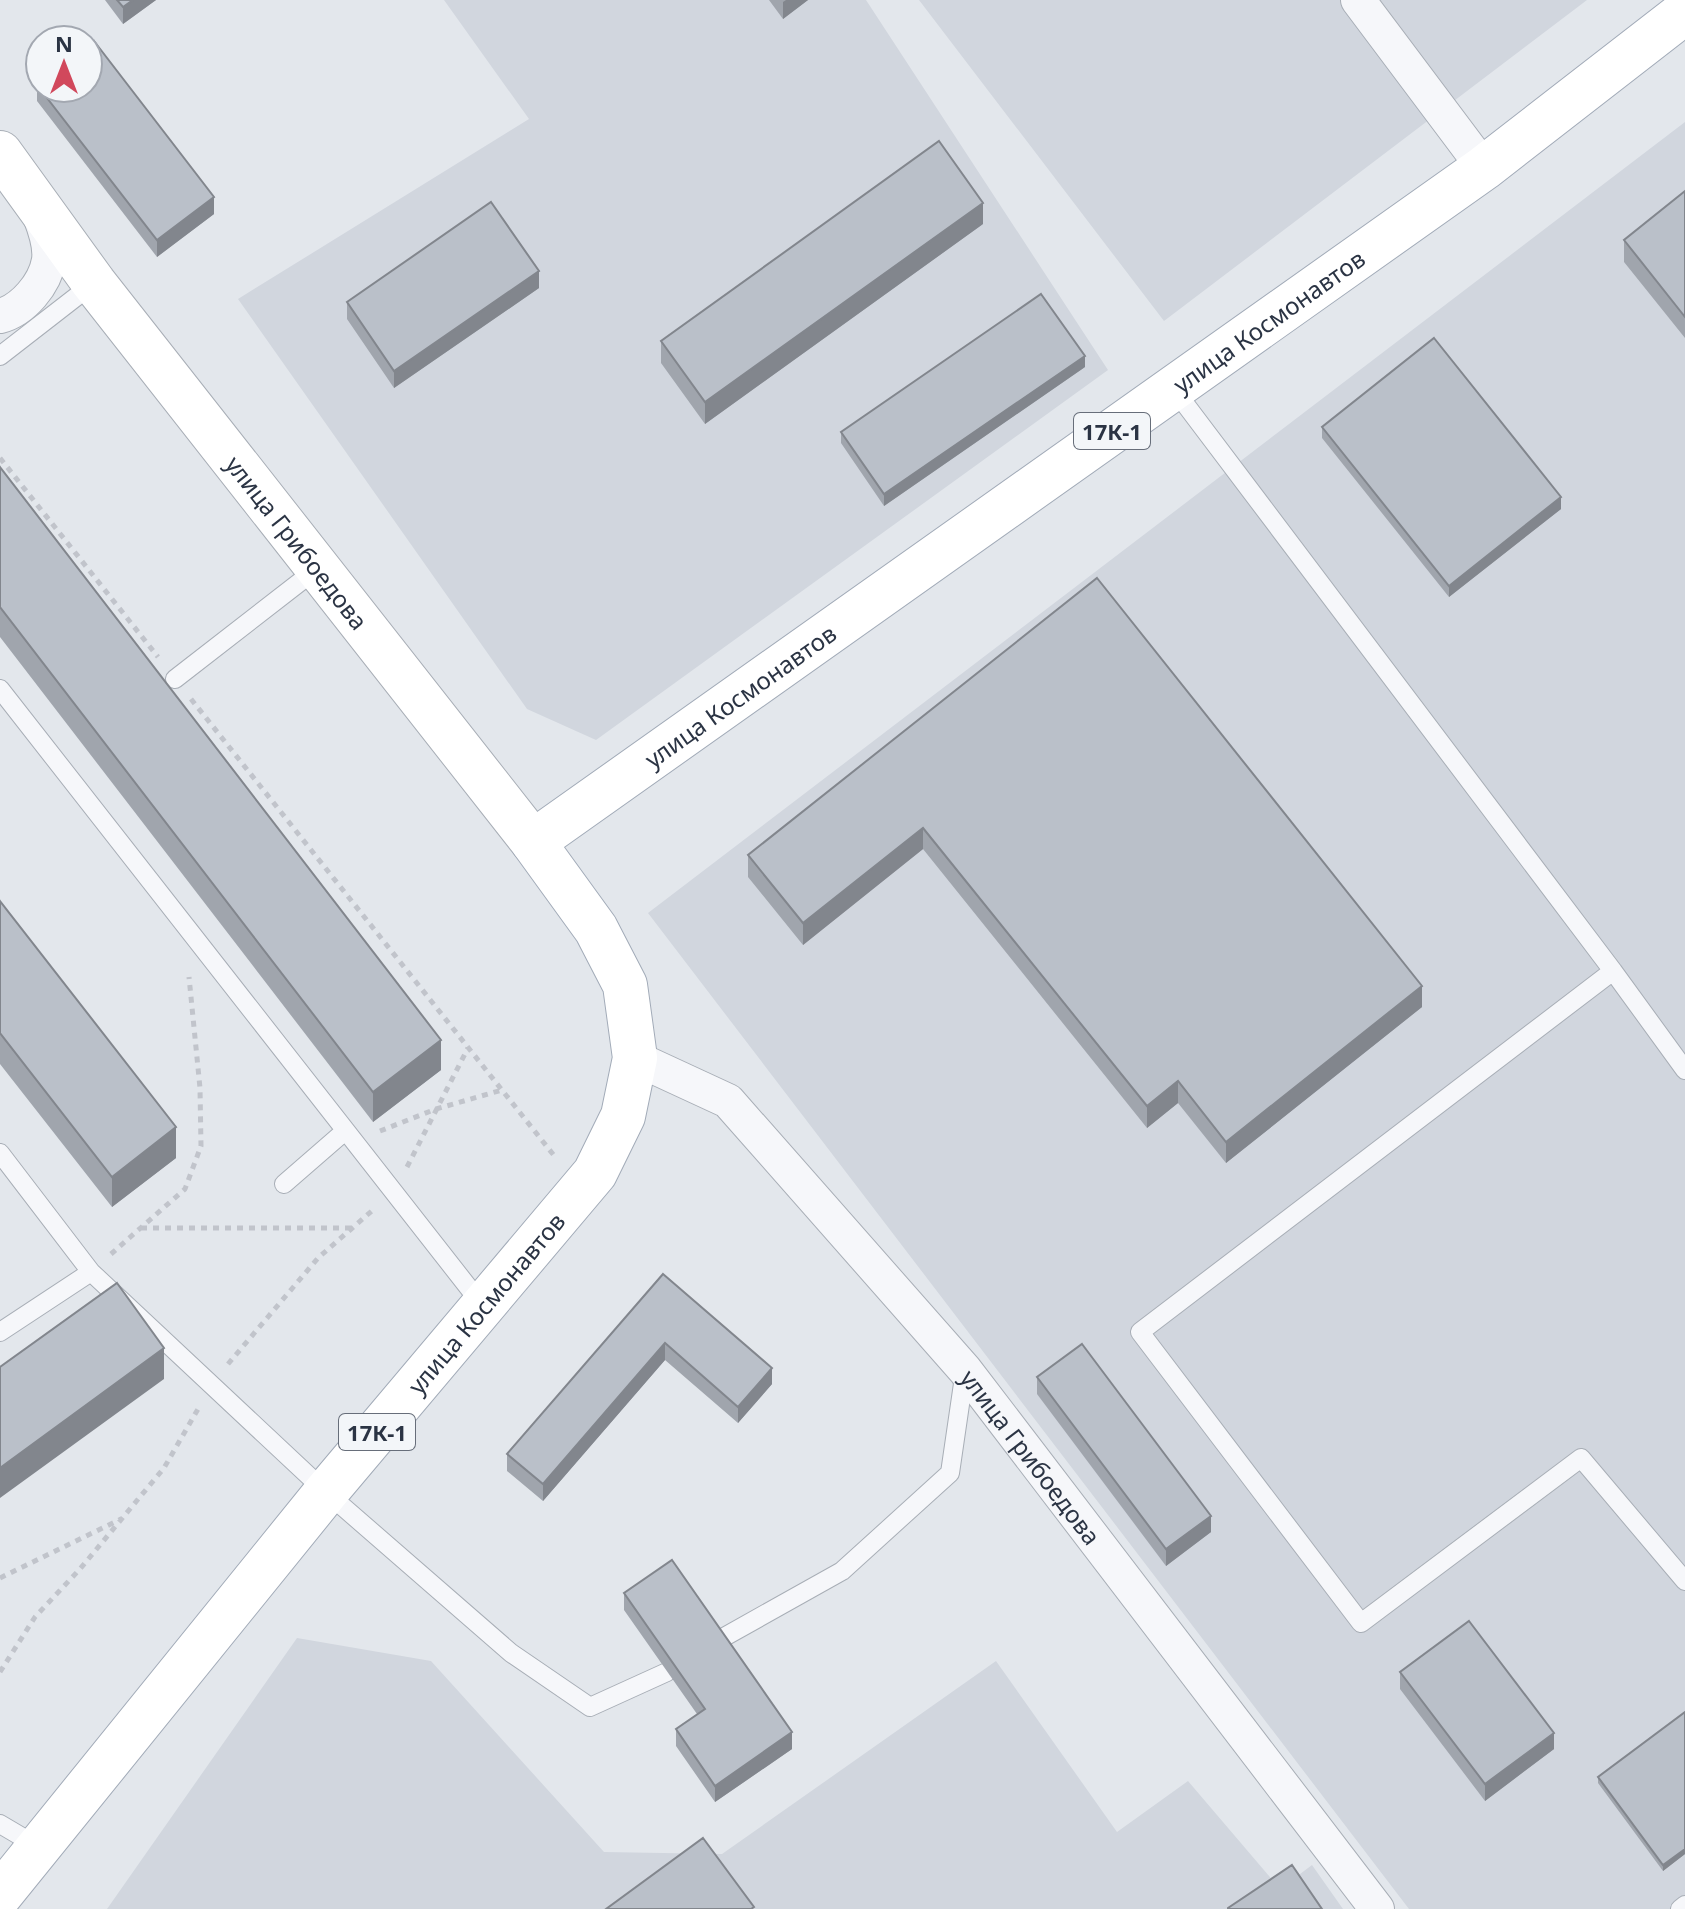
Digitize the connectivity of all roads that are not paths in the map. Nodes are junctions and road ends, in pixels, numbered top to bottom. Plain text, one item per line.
1 (1358, 0) edge
2 (1685, 12) edge
3 (0, 153) edge
4 (1484, 168) junction
5 (35, 201) junction
6 (94, 283) junction
7 (0, 316) edge
8 (0, 356) edge
9 (1173, 388) junction
10 (318, 568) junction
11 (175, 679) road end
12 (0, 689) edge
13 (533, 842) junction
14 (596, 929) joint
15 (1613, 971) junction
16 (635, 1058) junction
17 (1685, 1070) edge
18 (349, 1136) junction
19 (0, 1153) edge
20 (284, 1184) dead end
21 (91, 1272) junction
22 (483, 1306) junction
23 (0, 1332) edge
24 (965, 1370) junction
25 (326, 1492) junction
26 (1685, 1581) edge
27 (717, 1641) edge
28 (667, 1672) edge
29 (0, 1824) edge
30 (39, 1847) junction
31 (0, 1895) edge
32 (1685, 1905) edge
33 (1377, 1909) edge
34 (1680, 1909) edge

1 - 4 street
2 - 4 main road, улица Космонавтов / 17К-1
3 - 5 main road, улица Грибоедова
4 - 9 main road, улица Космонавтов / 17К-1
5 - 6 main road, улица Грибоедова
5 - 7 street
6 - 8 lane
6 - 10 main road, улица Грибоедова
9 - 13 main road, улица Космонавтов / 17К-1
9 - 15 lane
10 - 11 lane
10 - 13 main road, улица Грибоедова
12 - 18 lane
13 - 14 main road, улица Грибоедова / 17К-1
14 - 16 main road, улица Космонавтов / 17К-1
15 - 17 lane
15 - 26 lane
16 - 22 main road, улица Космонавтов / 17К-1
16 - 24 street, улица Грибоедова
18 - 20 lane
18 - 22 lane
19 - 21 lane
21 - 23 lane
21 - 25 lane
22 - 25 main road, улица Космонавтов / 17К-1
24 - 27 lane
24 - 33 street, улица Грибоедова
25 - 28 lane
25 - 30 main road, улица Космонавтов / 17К-1
29 - 30 lane
30 - 31 main road, улица Космонавтов / 17К-1
32 - 34 lane

